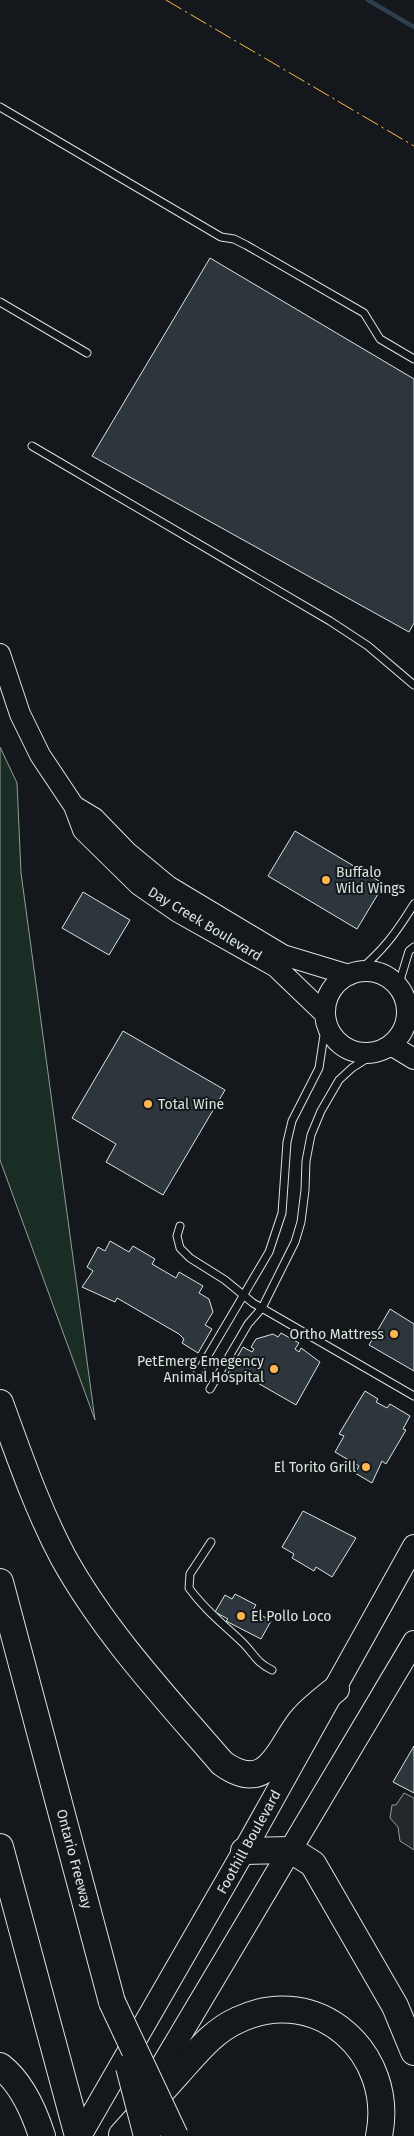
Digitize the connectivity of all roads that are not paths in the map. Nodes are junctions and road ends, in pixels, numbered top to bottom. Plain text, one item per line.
1 (0, 107) edge
2 (0, 302) edge
3 (87, 353) dead end
4 (414, 359) edge
5 (32, 446) dead end
6 (0, 654) edge
7 (414, 685) edge
8 (74, 806) junction
9 (414, 904) edge
10 (414, 947) edge
11 (353, 974) junction
12 (398, 987) junction
13 (326, 1018) junction
14 (410, 1021) edge
15 (384, 1048) junction
16 (414, 1059) edge
17 (180, 1226) dead end
18 (243, 1295) junction
19 (262, 1308) junction
20 (194, 1379) dead end
21 (210, 1389) dead end
22 (414, 1396) edge
23 (0, 1403) edge
24 (211, 1542) dead end
25 (414, 1546) edge
26 (0, 1582) edge
27 (414, 1642) edge
28 (272, 1670) dead end
29 (336, 1689) junction
30 (0, 1847) edge
31 (291, 1850) junction
32 (244, 1851) junction
33 (112, 2002) junction
34 (414, 2052) edge
35 (0, 2066) edge
36 (39, 2128) edge
37 (79, 2136) edge
38 (130, 2136) edge
39 (175, 2136) edge
40 (379, 2136) edge

1 - 4 lane
2 - 3 lane
5 - 7 lane
6 - 8 street, Day Creek Boulevard
8 - 11 street, Day Creek Boulevard
8 - 13 street, Day Creek Boulevard
9 - 11 lane
10 - 12 lane
11 - 12 street
11 - 13 street
12 - 14 street
13 - 15 street
13 - 18 lane
14 - 15 street
15 - 16 street
15 - 19 lane
17 - 18 lane
18 - 19 lane
18 - 20 lane
19 - 21 lane
19 - 22 lane
23 - 29 highway
24 - 28 lane
25 - 29 main road, Foothill Boulevard
26 - 33 highway, Ontario Freeway
27 - 31 main road
29 - 32 main road, Foothill Boulevard
30 - 37 highway
31 - 32 highway
31 - 34 highway
31 - 38 main road
32 - 37 main road, Foothill Boulevard
33 - 38 highway, Ontario Freeway, bridge
33 - 39 highway, bridge
35 - 36 highway
38 - 40 highway

